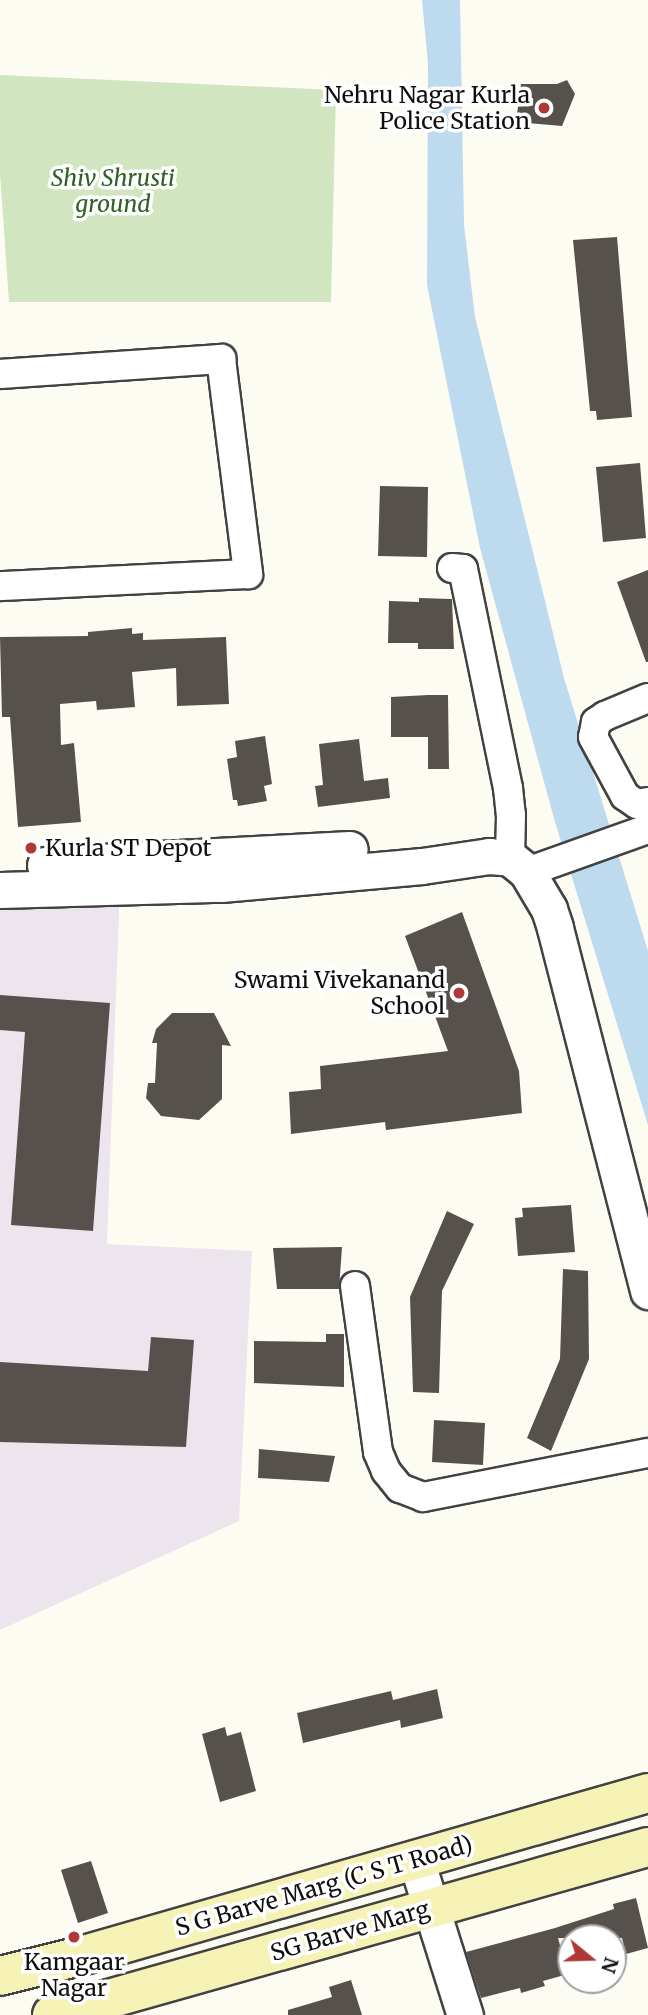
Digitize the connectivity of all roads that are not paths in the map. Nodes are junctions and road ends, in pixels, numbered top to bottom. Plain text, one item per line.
1 (0, 374) edge
2 (452, 568) dead end
3 (0, 586) edge
4 (648, 698) edge
5 (648, 802) edge
6 (648, 829) edge
7 (0, 867) edge
8 (526, 868) junction
9 (0, 890) edge
10 (355, 1286) dead end
11 (648, 1291) edge
12 (648, 1453) edge
13 (648, 1793) edge
14 (648, 1847) edge
15 (416, 1860) junction
16 (431, 1908) junction
17 (0, 1976) edge
18 (52, 2015) edge
19 (465, 2015) edge

1 - 3 street
2 - 8 street
4 - 5 street
6 - 8 street
7 - 8 street
8 - 9 street
8 - 11 street
10 - 12 street
13 - 15 main road, S G Barve Marg (C S T Road)
14 - 16 main road, SG Barve Marg
15 - 16 street
15 - 17 main road, S G Barve Marg (C S T Road)
16 - 18 main road, SG Barve Marg
16 - 19 street

